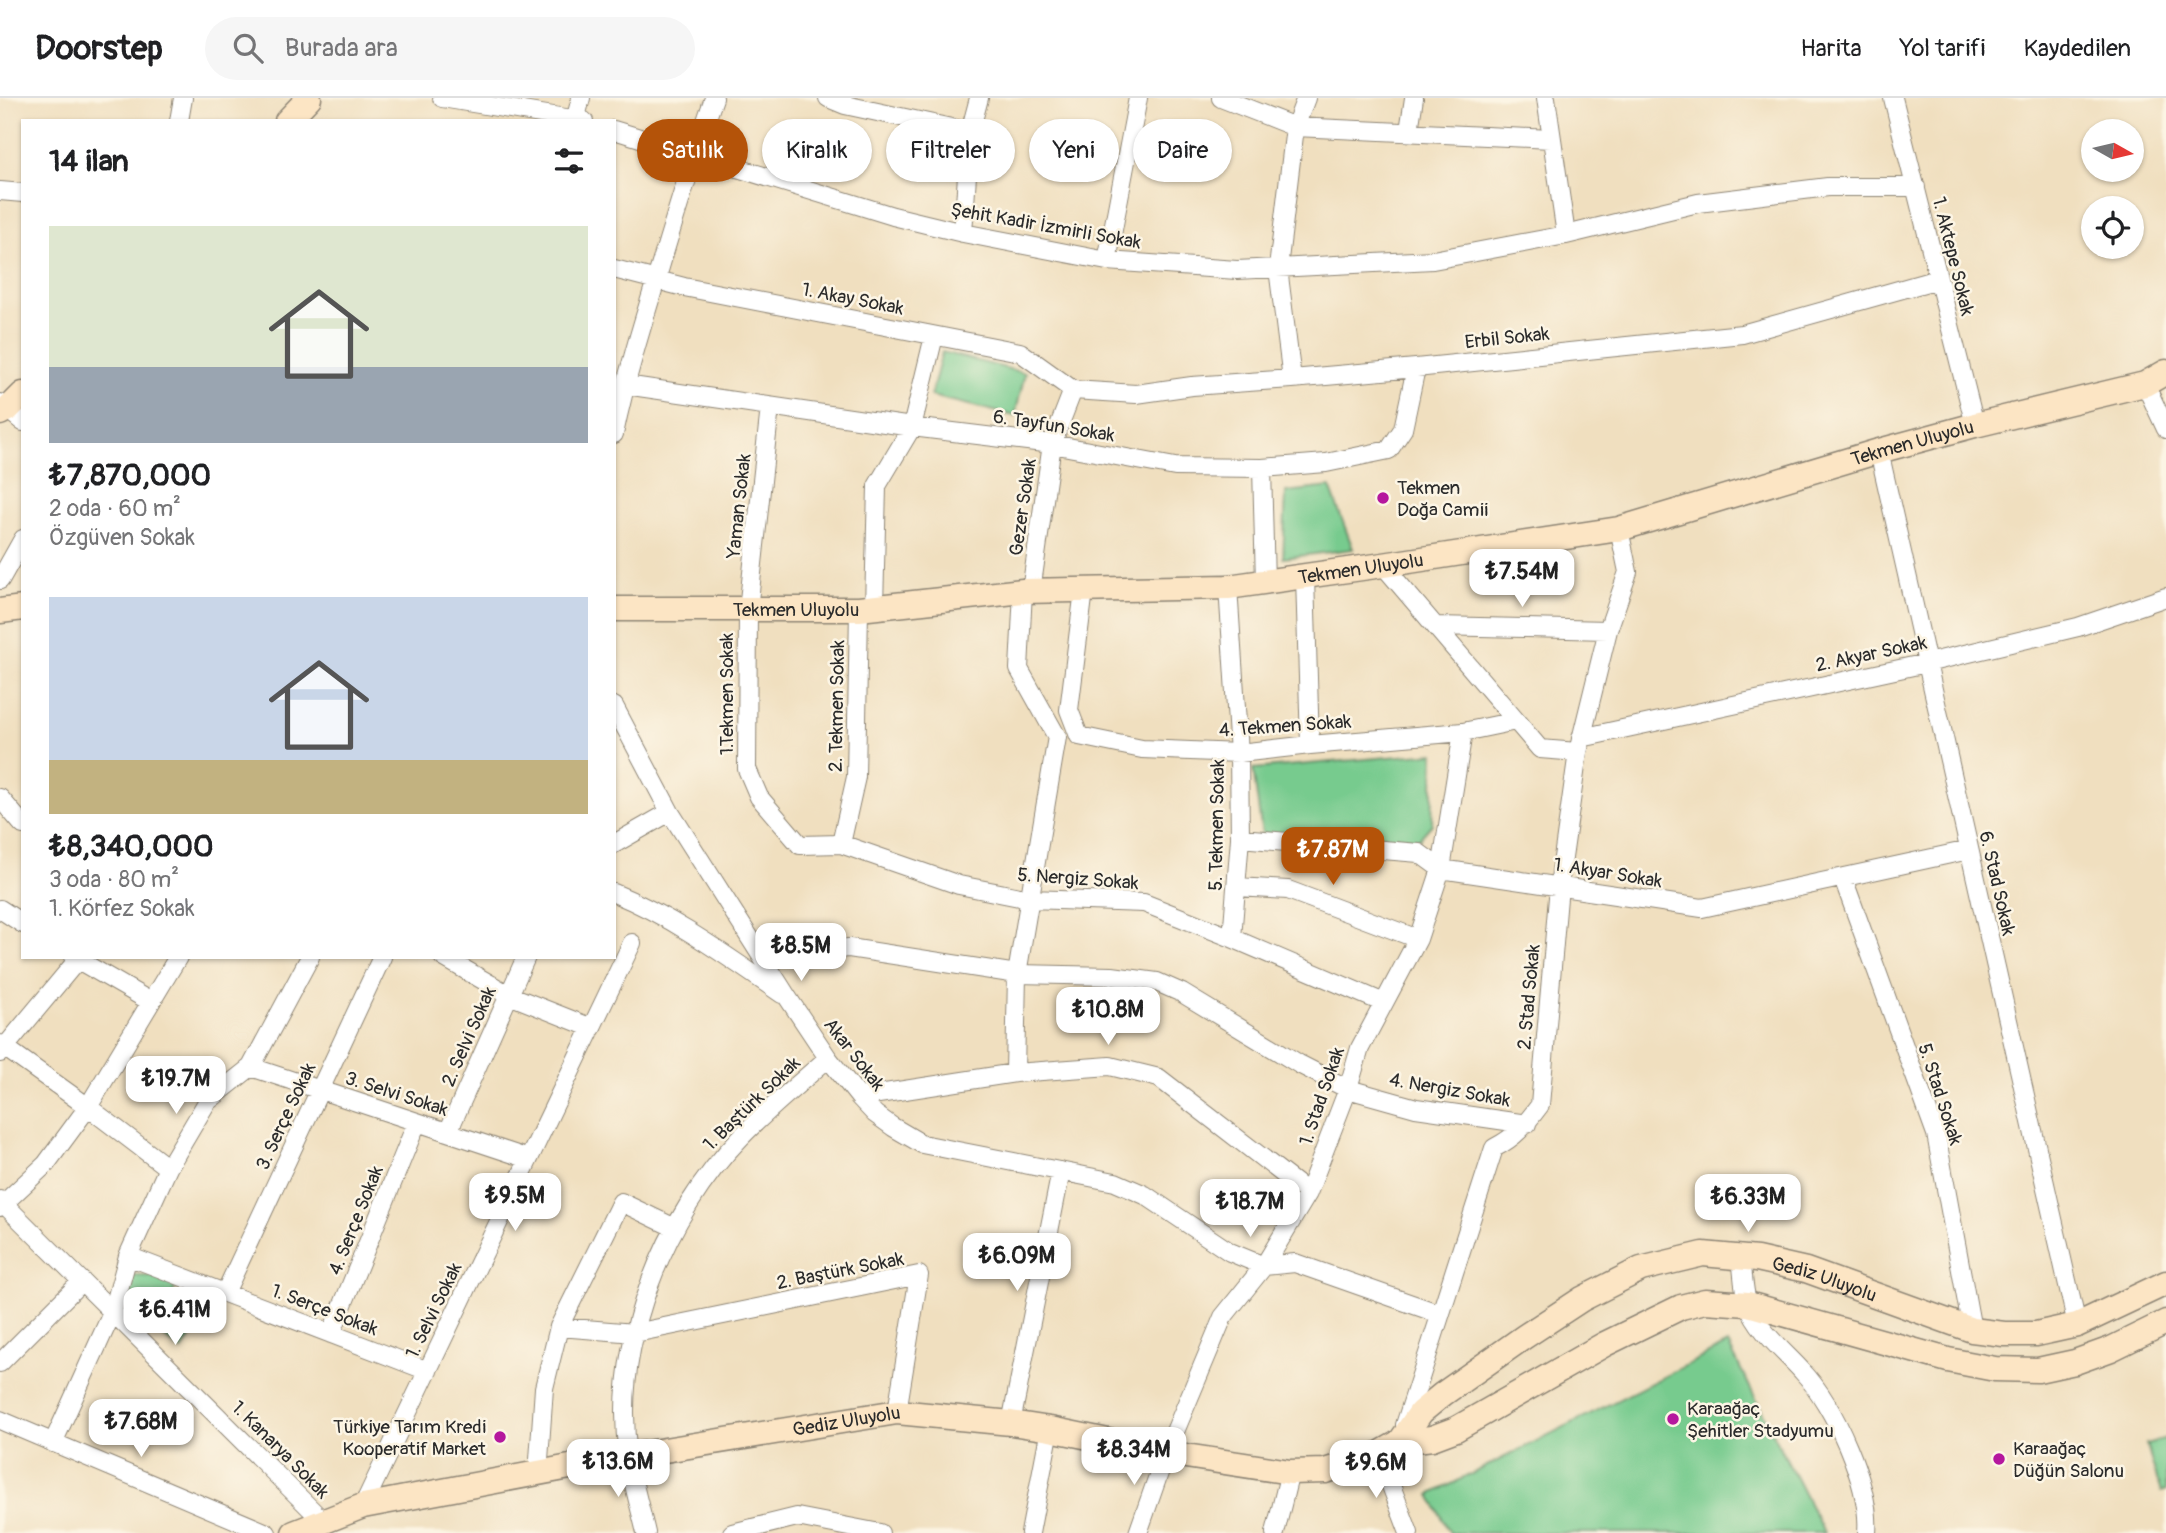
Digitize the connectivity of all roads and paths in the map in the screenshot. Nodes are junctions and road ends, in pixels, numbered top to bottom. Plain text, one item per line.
1 (180, 98) edge
2 (309, 98) edge
3 (442, 98) edge
4 (581, 98) edge
5 (714, 98) edge
6 (828, 98) edge
7 (979, 98) edge
8 (1138, 98) edge
9 (1221, 98) edge
10 (1306, 98) edge
11 (1414, 98) edge
12 (1546, 98) edge
13 (1893, 98) edge
14 (180, 119) edge
15 (289, 119) edge
16 (572, 119) edge
17 (578, 119) edge
18 (706, 119) edge
19 (910, 119) edge
20 (973, 119) edge
21 (1295, 127) junction
22 (1409, 131) junction
23 (616, 132) edge
24 (637, 138) edge
25 (1551, 139) junction
26 (748, 172) edge
27 (685, 182) edge
28 (967, 182) edge
29 (1916, 187) junction
30 (0, 191) edge
31 (21, 193) edge
32 (963, 233) junction
33 (1566, 235) junction
34 (1107, 261) junction
35 (1278, 268) junction
36 (616, 269) edge
37 (656, 279) junction
38 (1938, 279) junction
39 (934, 335) junction
40 (1416, 368) junction
41 (2156, 378) edge
42 (1292, 379) junction
43 (625, 385) junction
44 (1073, 390) junction
45 (770, 407) junction
46 (616, 425) edge
47 (1975, 425) junction
48 (912, 427) junction
49 (2166, 429) edge
50 (1052, 444) junction
51 (1879, 451) junction
52 (1262, 468) junction
53 (1619, 529) junction
54 (21, 543) edge
55 (1383, 565) junction
56 (1305, 577) junction
57 (0, 580) edge
58 (1265, 582) junction
59 (1228, 587) junction
60 (1084, 590) junction
61 (1027, 591) junction
62 (2166, 597) edge
63 (21, 608) edge
64 (866, 608) junction
65 (616, 609) edge
66 (748, 610) junction
67 (0, 611) edge
68 (1436, 626) junction
69 (1608, 630) junction
70 (1927, 663) junction
71 (616, 710) edge
72 (1516, 721) junction
73 (1463, 732) junction
74 (1310, 745) junction
75 (1580, 745) junction
76 (1239, 753) junction
77 (0, 798) edge
78 (670, 812) junction
79 (21, 823) edge
80 (1240, 838) junction
81 (616, 843) edge
82 (841, 844) junction
83 (1969, 850) junction
84 (1441, 869) junction
85 (1843, 878) junction
86 (1559, 886) junction
87 (1237, 887) junction
88 (616, 894) edge
89 (1030, 899) junction
90 (0, 909) edge
91 (21, 923) edge
92 (1232, 938) junction
93 (1418, 939) junction
94 (632, 943) dead end
95 (761, 955) junction
96 (76, 959) edge
97 (79, 959) edge
98 (177, 959) edge
99 (309, 959) edge
100 (381, 959) edge
101 (446, 959) edge
102 (525, 959) edge
103 (1017, 974) junction
104 (509, 995) junction
105 (788, 998) junction
106 (151, 1002) junction
107 (1384, 1003) junction
108 (592, 1028) junction
109 (2, 1048) edge
110 (828, 1058) junction
111 (251, 1066) junction
112 (1016, 1073) junction
113 (1348, 1089) junction
114 (321, 1090) junction
115 (859, 1097) junction
116 (88, 1107) junction
117 (417, 1122) junction
118 (1527, 1124) junction
119 (448, 1132) junction
120 (529, 1159) junction
121 (168, 1168) junction
122 (1061, 1171) junction
123 (1308, 1193) junction
124 (2, 1204) edge
125 (675, 1228) junction
126 (128, 1256) junction
127 (1741, 1256) junction
128 (1264, 1266) junction
129 (82, 1281) junction
130 (2166, 1283) edge
131 (225, 1293) junction
132 (1748, 1304) junction
133 (113, 1311) junction
134 (1440, 1314) junction
135 (2166, 1322) edge
136 (2077, 1325) junction
137 (559, 1327) junction
138 (1972, 1330) junction
139 (635, 1333) junction
140 (331, 1334) junction
141 (0, 1363) edge
142 (428, 1371) junction
143 (897, 1412) junction
144 (0, 1420) edge
145 (1011, 1423) junction
146 (1050, 1429) junction
147 (53, 1443) junction
148 (1390, 1448) junction
149 (1166, 1453) junction
150 (628, 1455) junction
151 (1290, 1472) junction
152 (538, 1474) junction
153 (363, 1506) junction
154 (323, 1521) junction
155 (267, 1533) edge
156 (294, 1533) edge
157 (646, 1533) edge
158 (732, 1533) edge
159 (880, 1533) edge
160 (1030, 1533) edge
161 (1138, 1533) edge
162 (1275, 1533) edge
163 (1409, 1533) edge
164 (1867, 1533) edge

1 - 14 street
2 - 15 street
3 - 16 street
4 - 17 street
5 - 18 street
6 - 19 street
7 - 20 street
8 - 34 street
9 - 21 street
10 - 21 street
11 - 22 street
12 - 25 street
13 - 29 street, 1. Aktepe Sokak
21 - 22 street
21 - 35 street
22 - 25 street
23 - 24 street, Şehit Kadir İzmirli Sokak
25 - 33 street
26 - 32 street, Şehit Kadir İzmirli Sokak
27 - 37 street
28 - 32 street
29 - 33 street, Şehit Kadir İzmirli Sokak
29 - 38 street, 1. Aktepe Sokak
30 - 31 street
32 - 34 street, Şehit Kadir İzmirli Sokak
33 - 35 street, Şehit Kadir İzmirli Sokak
34 - 35 street, Şehit Kadir İzmirli Sokak
35 - 42 street
36 - 37 street, 1. Akay Sokak
37 - 39 street, 1. Akay Sokak
37 - 43 street
38 - 40 street, Erbil Sokak
38 - 47 street, 1. Aktepe Sokak
39 - 44 street, 1. Akay Sokak
39 - 48 street, 2. Tekmen Sokak
40 - 42 street, Erbil Sokak
40 - 52 street, 6. Tayfun Sokak
41 - 47 street, Tekmen Uluyolu
41 - 49 street
42 - 44 street, Erbil Sokak
43 - 45 street, 6. Tayfun Sokak
43 - 46 street
44 - 50 street, Gezer Sokak
45 - 48 street, 6. Tayfun Sokak
45 - 66 street, Yaman Sokak
47 - 51 street, Tekmen Uluyolu
48 - 50 street, 6. Tayfun Sokak
48 - 64 street, 2. Tekmen Sokak
50 - 52 street, 6. Tayfun Sokak
50 - 61 street, Gezer Sokak
51 - 53 street, Tekmen Uluyolu
51 - 70 street, 6. Stad Sokak
52 - 58 street
53 - 55 street, Tekmen Uluyolu
53 - 69 street, 2. Stad Sokak
54 - 57 street
55 - 56 street, Tekmen Uluyolu
55 - 68 street, 2. Akyar Sokak
56 - 58 street, Tekmen Uluyolu
56 - 74 street
58 - 59 street, Tekmen Uluyolu
59 - 60 street, Tekmen Uluyolu
59 - 76 street, 5. Tekmen Sokak
60 - 61 street, Tekmen Uluyolu
60 - 76 street, 4. Tekmen Sokak
61 - 64 street, Tekmen Uluyolu
61 - 89 street, Gezer Sokak
62 - 70 street, 2. Akyar Sokak
63 - 67 street
64 - 66 street, Tekmen Uluyolu
64 - 82 street, 2. Tekmen Sokak
65 - 66 street, Tekmen Uluyolu
66 - 82 street, 1.Tekmen Sokak
68 - 69 street
68 - 72 street, 2. Akyar Sokak
69 - 75 street, 2. Stad Sokak
70 - 75 street, 2. Akyar Sokak
70 - 83 street, 6. Stad Sokak
71 - 78 street, Akar Sokak
72 - 73 street, 4. Tekmen Sokak
72 - 75 street, 2. Akyar Sokak
73 - 74 street, 4. Tekmen Sokak
73 - 84 street, 1. Stad Sokak
74 - 76 street, 4. Tekmen Sokak
75 - 86 street, 2. Stad Sokak
76 - 80 street, 5. Tekmen Sokak
77 - 79 street
78 - 81 street
78 - 95 street, Akar Sokak
80 - 84 street, 1. Akyar Sokak
80 - 87 street, 5. Tekmen Sokak
82 - 89 street, 5. Nergiz Sokak
83 - 85 street, 1. Akyar Sokak
83 - 136 street, 6. Stad Sokak
84 - 86 street, 1. Akyar Sokak
84 - 93 street, 1. Stad Sokak
85 - 86 street, 1. Akyar Sokak
85 - 138 street, 5. Stad Sokak
86 - 118 street, 2. Stad Sokak
87 - 92 street, 5. Tekmen Sokak
87 - 93 street
88 - 105 street
89 - 92 street, 5. Nergiz Sokak
89 - 103 street, Gezer Sokak
90 - 91 street
92 - 107 street, 5. Nergiz Sokak
93 - 107 street, 1. Stad Sokak
94 - 108 street, 1. Selvi Sokak
95 - 103 street, 4. Nergiz Sokak
95 - 105 street, Akar Sokak
96 - 109 street
97 - 106 street
98 - 106 street
99 - 111 street
100 - 114 street, 3. Serçe Sokak
101 - 104 street
102 - 104 street, 2. Selvi Sokak
103 - 112 street, Gezer Sokak
103 - 113 street, 4. Nergiz Sokak
104 - 108 street
104 - 119 street, 2. Selvi Sokak
105 - 110 street, Akar Sokak
106 - 116 street
107 - 113 street, 1. Stad Sokak
108 - 120 street, 1. Selvi Sokak
109 - 116 street
110 - 115 street, Akar Sokak
110 - 125 street, 1. Baştürk Sokak
111 - 114 street, 3. Selvi Sokak
111 - 121 street
112 - 115 street
112 - 123 street
113 - 118 street, 4. Nergiz Sokak
113 - 123 street, 1. Stad Sokak
114 - 117 street, 3. Selvi Sokak
114 - 131 street, 3. Serçe Sokak
115 - 122 street, Akar Sokak
116 - 121 street
116 - 124 street
117 - 119 street, 3. Selvi Sokak
117 - 140 street, 4. Serçe Sokak
118 - 134 street, 2. Stad Sokak
119 - 120 street, 3. Selvi Sokak
120 - 142 street, 1. Selvi Sokak
121 - 126 street
122 - 128 street, Akar Sokak
122 - 145 street
123 - 128 street, 1. Stad Sokak
124 - 129 street, 1. Kanarya Sokak
125 - 137 street
125 - 139 street, 1. Baştürk Sokak
126 - 131 street, 1. Serçe Sokak
126 - 133 street
127 - 132 street
127 - 138 street, Gediz Uluyolu
127 - 148 street, Gediz Uluyolu
128 - 134 street
128 - 149 street, 1. Stad Sokak
129 - 133 street, 1. Kanarya Sokak
129 - 141 street
130 - 136 street, Gediz Uluyolu
131 - 140 street, 1. Serçe Sokak
132 - 135 street, Gediz Uluyolu
132 - 148 street, Gediz Uluyolu
132 - 164 street
133 - 147 street
133 - 154 street, 1. Kanarya Sokak
134 - 148 street, 2. Stad Sokak
136 - 138 street, Gediz Uluyolu
137 - 139 street
137 - 152 street
139 - 143 street, 2. Baştürk Sokak
139 - 150 street, 1. Baştürk Sokak
140 - 142 street, 1. Serçe Sokak
142 - 153 street, 1. Selvi Sokak
143 - 145 street, Gediz Uluyolu
143 - 150 street, Gediz Uluyolu
144 - 147 street
145 - 146 street, Gediz Uluyolu
146 - 149 street, Gediz Uluyolu
146 - 160 street
147 - 155 street
148 - 151 street, Gediz Uluyolu
148 - 163 street
149 - 151 street, Gediz Uluyolu
149 - 161 street, 1. Stad Sokak
150 - 152 street, Gediz Uluyolu
150 - 157 street, 1. Baştürk Sokak
151 - 162 street
152 - 153 street, Gediz Uluyolu
153 - 154 street, Gediz Uluyolu
154 - 156 street, Gediz Uluyolu
158 - 159 street

